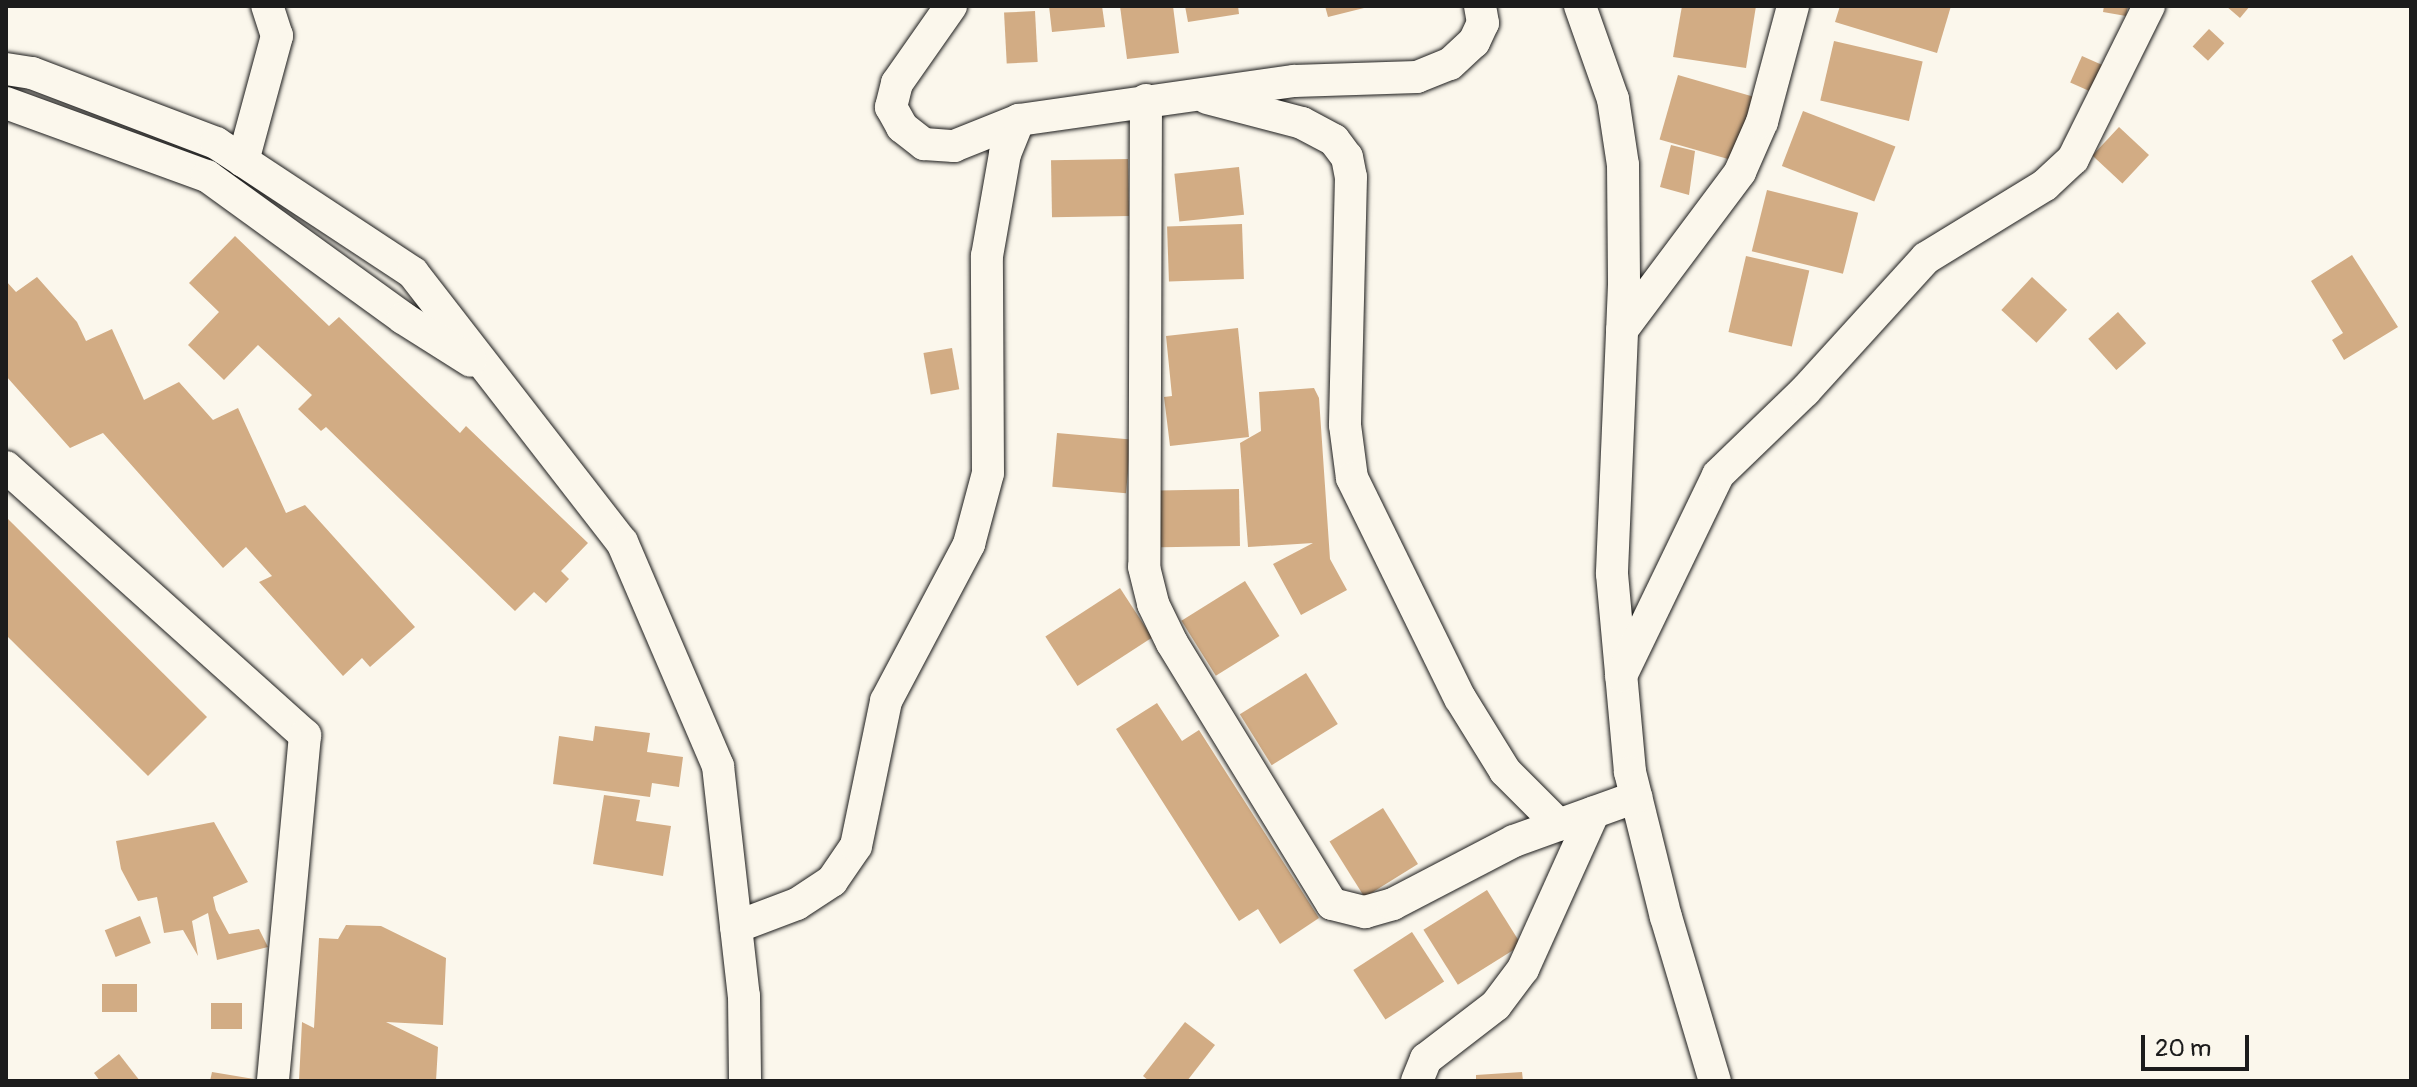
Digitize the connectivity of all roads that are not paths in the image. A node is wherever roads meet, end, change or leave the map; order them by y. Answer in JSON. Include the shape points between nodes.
{"nodes":[{"id":1,"x":267,"y":6,"type":"edge"},
{"id":2,"x":951,"y":6,"type":"edge"},
{"id":3,"x":1480,"y":6,"type":"edge"},
{"id":4,"x":1580,"y":6,"type":"edge"},
{"id":5,"x":1793,"y":6,"type":"edge"},
{"id":6,"x":2149,"y":6,"type":"edge"},
{"id":7,"x":6,"y":69,"type":"edge"},
{"id":8,"x":1188,"y":93,"type":"junction"},
{"id":9,"x":1146,"y":100,"type":"junction"},
{"id":10,"x":6,"y":103,"type":"edge"},
{"id":11,"x":1019,"y":120,"type":"junction"},
{"id":12,"x":243,"y":161,"type":"junction"},
{"id":13,"x":1622,"y":330,"type":"junction"},
{"id":14,"x":488,"y":371,"type":"junction"},
{"id":15,"x":6,"y":467,"type":"edge"},
{"id":16,"x":1621,"y":676,"type":"junction"},
{"id":17,"x":1636,"y":797,"type":"junction"},
{"id":18,"x":1594,"y":812,"type":"junction"},
{"id":19,"x":1559,"y":825,"type":"junction"},
{"id":20,"x":736,"y":927,"type":"junction"},
{"id":21,"x":273,"y":1081,"type":"edge"},
{"id":22,"x":745,"y":1081,"type":"edge"},
{"id":23,"x":1417,"y":1081,"type":"edge"},
{"id":24,"x":1715,"y":1081,"type":"edge"}],
"edges":[{"from":1,"to":12,"type":"street","via":[[277,36]]},
{"from":2,"to":11,"type":"street","via":[[897,83],[891,107],[902,127],[924,144],[954,146]]},
{"from":3,"to":8,"type":"street","via":[[1483,23],[1474,42],[1450,64],[1417,77],[1294,81]]},
{"from":4,"to":13,"type":"street","via":[[1613,99],[1623,165]]},
{"from":5,"to":13,"type":"street","via":[[1762,122],[1740,172]]},
{"from":6,"to":16,"type":"street","via":[[2073,159],[2045,185],[1926,258],[1805,391],[1718,475]]},
{"from":7,"to":12,"type":"street","via":[[32,73],[216,143]]},
{"from":8,"to":9,"type":"street"},
{"from":8,"to":19,"type":"street","via":[[1302,123],[1334,140],[1347,157],[1351,177],[1345,425],[1352,478],[1460,698],[1505,771]]},
{"from":9,"to":11,"type":"street"},
{"from":9,"to":19,"type":"street","via":[[1144,567],[1153,604],[1172,643],[1332,904],[1365,912],[1393,904],[1514,841]]},
{"from":10,"to":14,"type":"street","via":[[207,176],[403,318]]},
{"from":11,"to":20,"type":"street","via":[[1005,154],[987,256],[988,473],[969,544],[886,701],[856,846],[820,889],[797,904]]},
{"from":12,"to":14,"type":"street","via":[[413,273]]},
{"from":13,"to":16,"type":"street","via":[[1612,574]]},
{"from":14,"to":20,"type":"street","via":[[622,542],[718,766]]},
{"from":15,"to":21,"type":"street","via":[[305,735]]},
{"from":16,"to":17,"type":"street"},
{"from":17,"to":18,"type":"street"},
{"from":17,"to":24,"type":"street"},
{"from":18,"to":19,"type":"street"},
{"from":18,"to":23,"type":"street","via":[[1523,969],[1496,1005],[1426,1059]]},
{"from":20,"to":22,"type":"street"}]}
